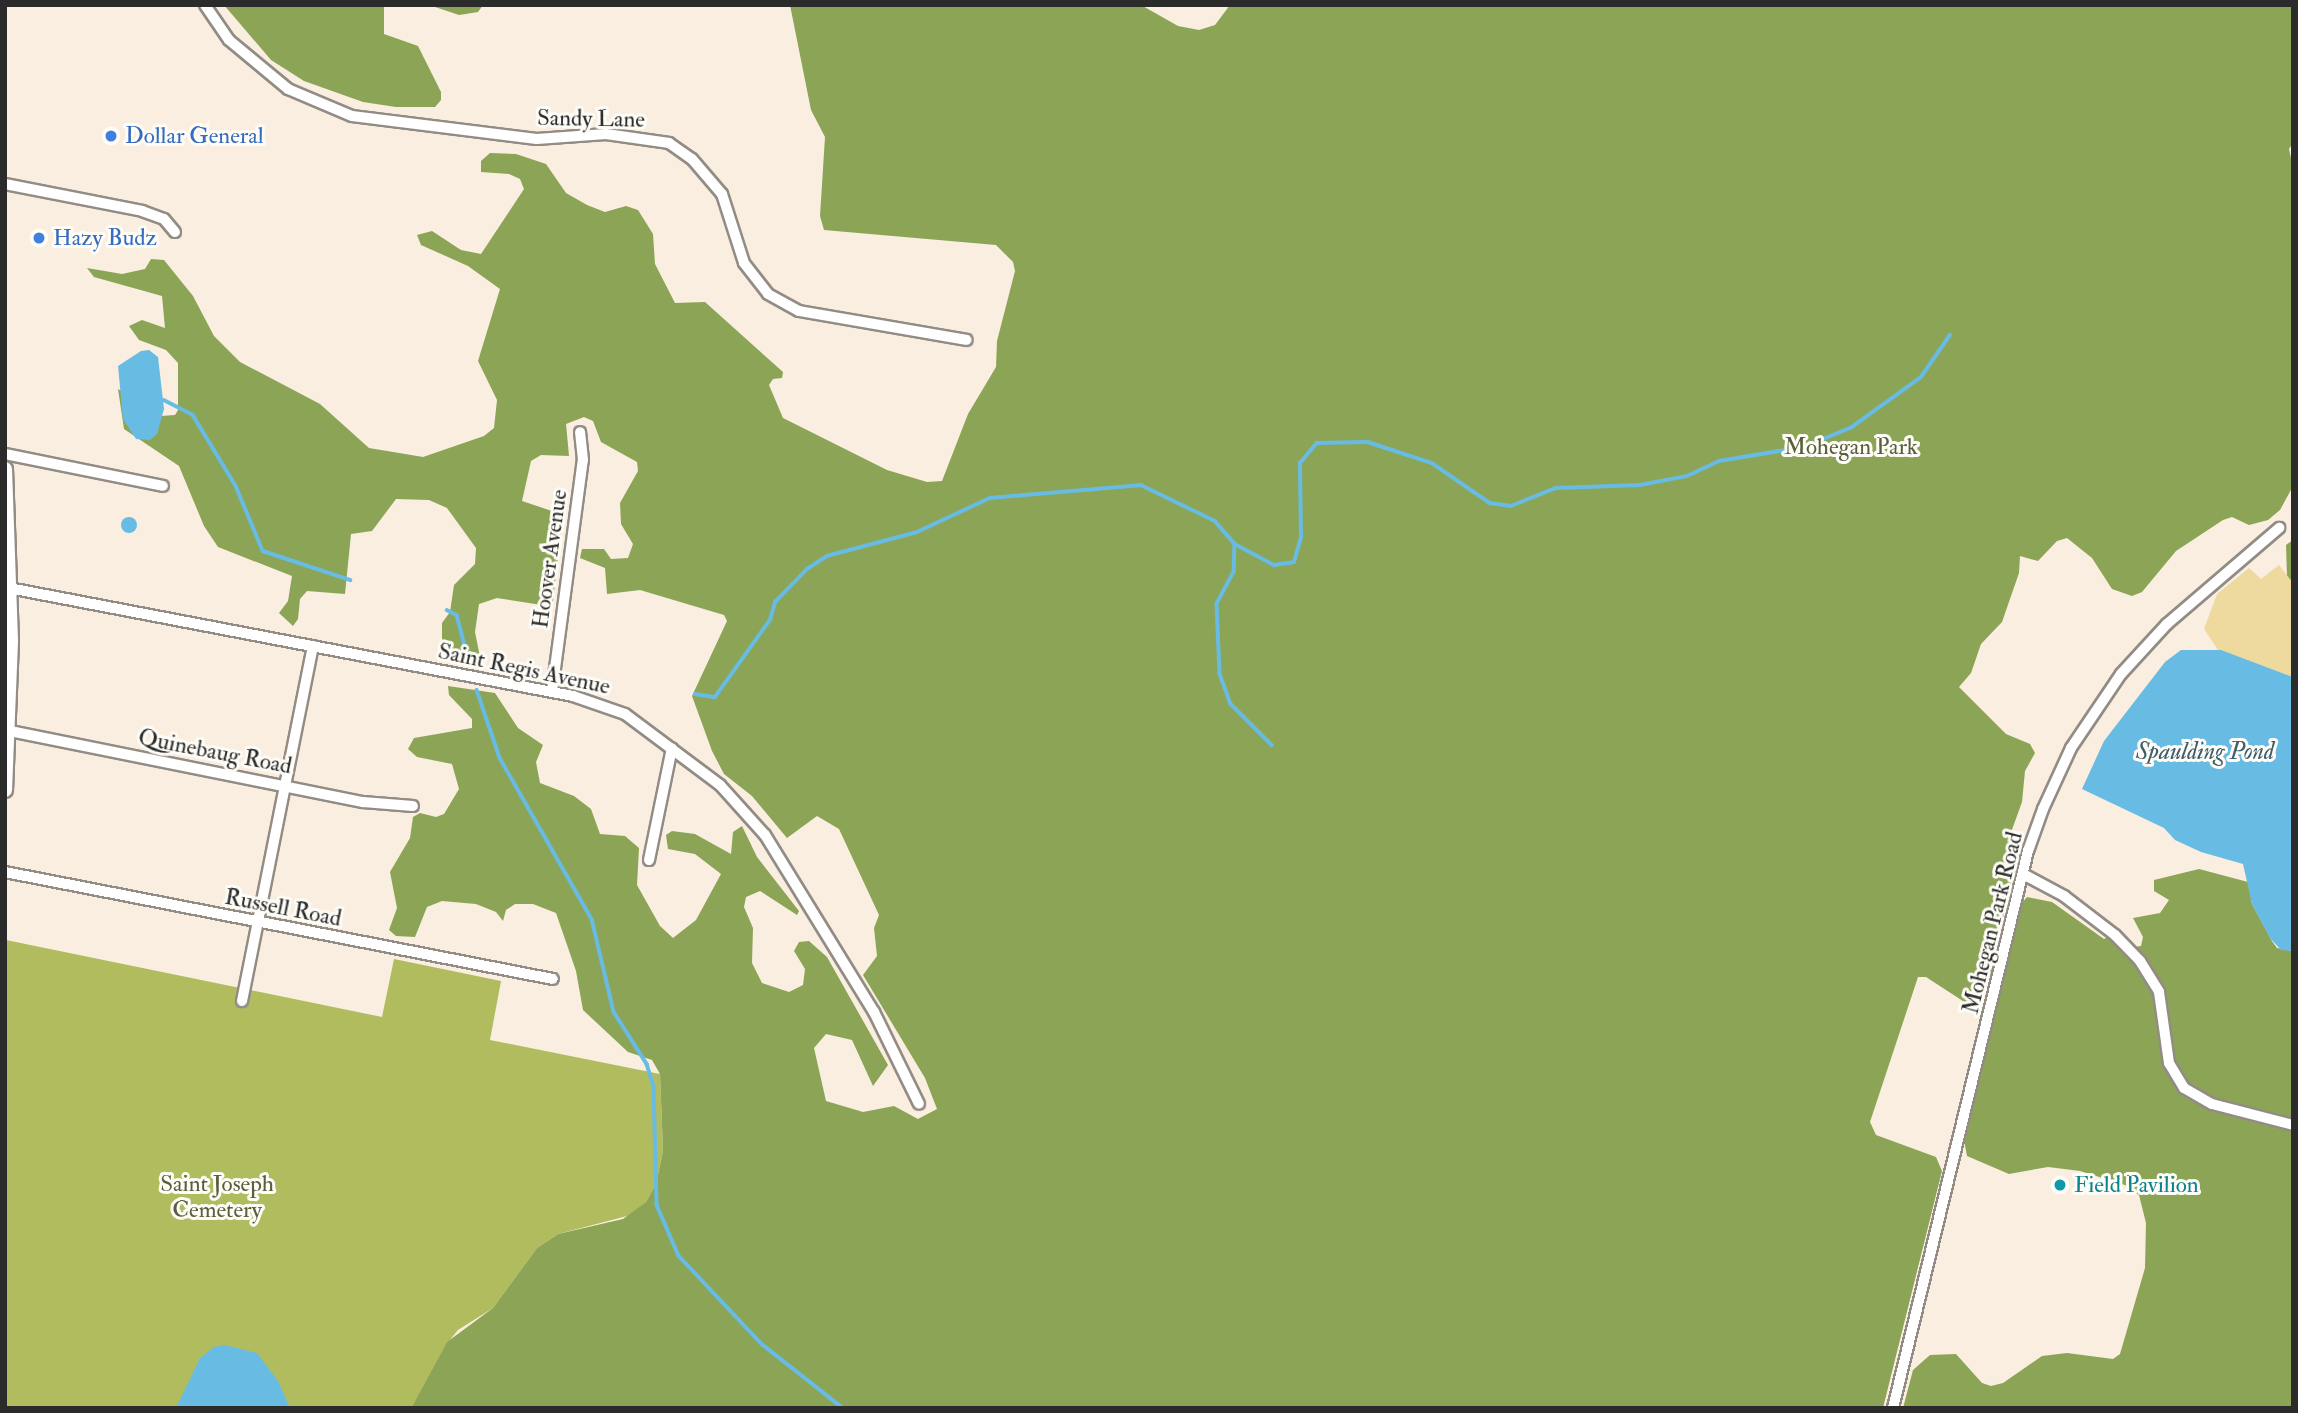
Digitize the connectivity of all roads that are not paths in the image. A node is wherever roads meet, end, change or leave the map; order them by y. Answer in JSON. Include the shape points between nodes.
{"nodes":[{"id":1,"x":205,"y":5,"type":"edge"},
{"id":2,"x":5,"y":184,"type":"edge"},
{"id":3,"x":174,"y":232,"type":"dead end"},
{"id":4,"x":967,"y":340,"type":"dead end"},
{"id":5,"x":580,"y":432,"type":"dead end"},
{"id":6,"x":5,"y":454,"type":"edge"},
{"id":7,"x":5,"y":469,"type":"edge"},
{"id":8,"x":163,"y":486,"type":"dead end"},
{"id":9,"x":6,"y":508,"type":"edge"},
{"id":10,"x":2279,"y":528,"type":"dead end"},
{"id":11,"x":9,"y":588,"type":"junction"},
{"id":12,"x":313,"y":646,"type":"junction"},
{"id":13,"x":552,"y":691,"type":"junction"},
{"id":14,"x":10,"y":732,"type":"junction"},
{"id":15,"x":672,"y":748,"type":"junction"},
{"id":16,"x":285,"y":786,"type":"junction"},
{"id":17,"x":5,"y":790,"type":"edge"},
{"id":18,"x":413,"y":806,"type":"dead end"},
{"id":19,"x":649,"y":860,"type":"dead end"},
{"id":20,"x":5,"y":872,"type":"edge"},
{"id":21,"x":2023,"y":874,"type":"junction"},
{"id":22,"x":258,"y":923,"type":"junction"},
{"id":23,"x":554,"y":979,"type":"dead end"},
{"id":24,"x":243,"y":1001,"type":"dead end"},
{"id":25,"x":919,"y":1104,"type":"dead end"},
{"id":26,"x":2293,"y":1125,"type":"edge"},
{"id":27,"x":1893,"y":1408,"type":"edge"}],
"edges":[{"from":1,"to":4,"type":"street","name":"Sandy Lane","via":[[229,40],[288,89],[352,116],[537,139],[606,134],[669,143],[692,159],[722,194],[744,263],[768,294],[799,311]]},
{"from":2,"to":3,"type":"street","via":[[142,211],[162,218]]},
{"from":5,"to":13,"type":"street","name":"Hoover Avenue","via":[[583,460]]},
{"from":6,"to":8,"type":"street"},
{"from":7,"to":9,"type":"main road"},
{"from":9,"to":11,"type":"main road"},
{"from":10,"to":21,"type":"street","name":"Mohegan Park Road","via":[[2167,624],[2097,705],[2043,809]]},
{"from":11,"to":12,"type":"street","name":"Saint Regis Avenue"},
{"from":11,"to":14,"type":"main road"},
{"from":12,"to":13,"type":"street","name":"Saint Regis Avenue"},
{"from":12,"to":16,"type":"street"},
{"from":13,"to":15,"type":"street","name":"Saint Regis Avenue","via":[[616,709]]},
{"from":14,"to":16,"type":"street","name":"Quinebaug Road"},
{"from":14,"to":17,"type":"main road"},
{"from":15,"to":19,"type":"street"},
{"from":15,"to":25,"type":"street","name":"Saint Regis Avenue","via":[[735,799],[765,835],[874,1012]]},
{"from":16,"to":18,"type":"street","name":"Quinebaug Road"},
{"from":16,"to":22,"type":"street"},
{"from":20,"to":22,"type":"street","name":"Russell Road"},
{"from":21,"to":26,"type":"street","via":[[2064,896],[2115,935],[2140,961],[2159,992],[2169,1062],[2184,1088],[2211,1104]]},
{"from":21,"to":27,"type":"street","name":"Mohegan Park Road"},
{"from":22,"to":23,"type":"street","name":"Russell Road"},
{"from":22,"to":24,"type":"street"}]}
